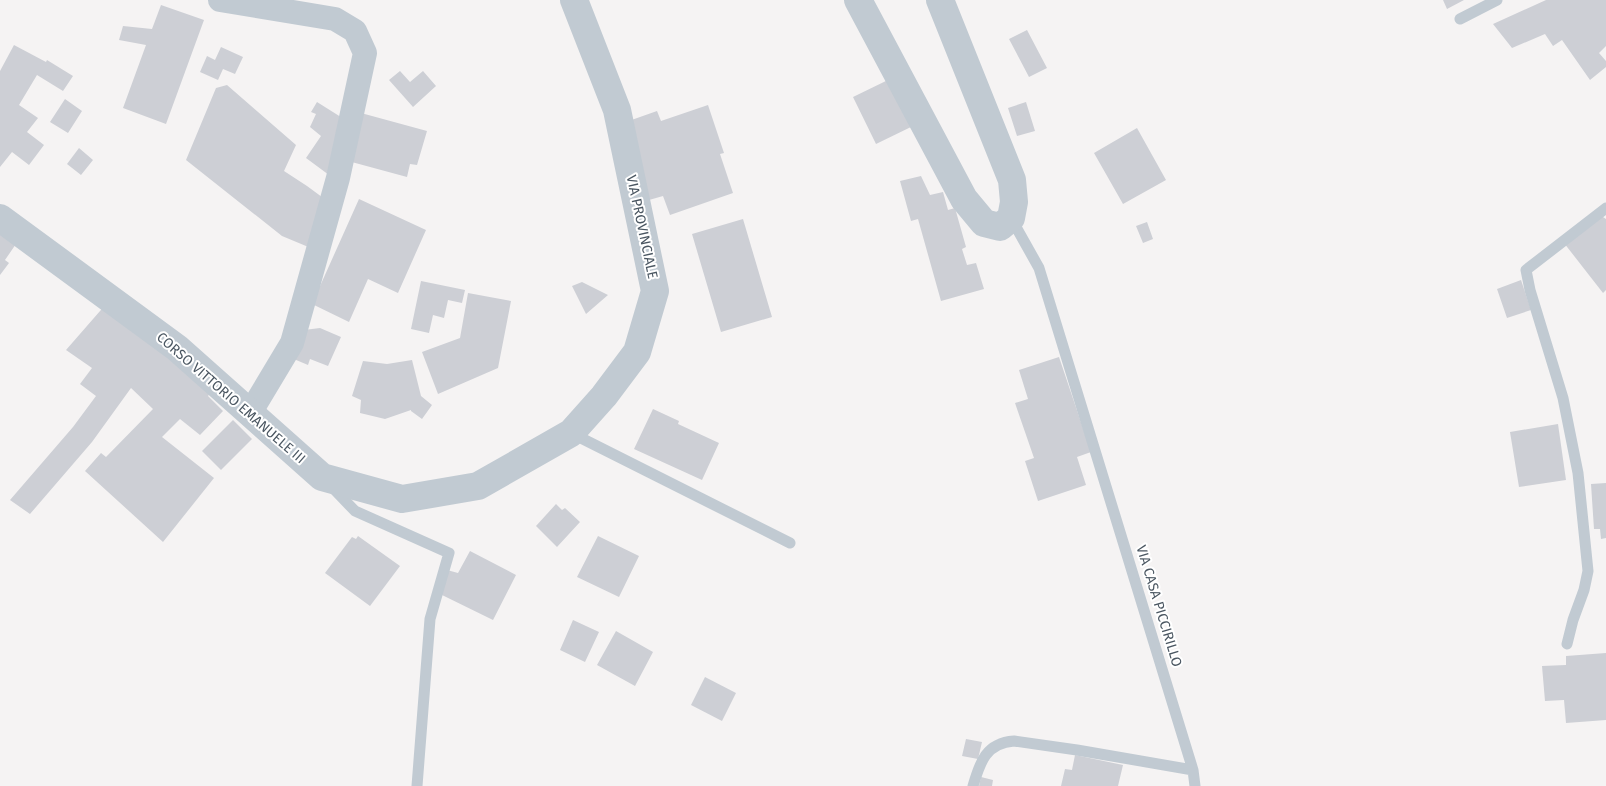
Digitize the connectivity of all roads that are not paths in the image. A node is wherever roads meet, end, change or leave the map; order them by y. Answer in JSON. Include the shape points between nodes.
{"nodes":[{"id":1,"x":220,"y":0,"type":"edge"},
{"id":2,"x":574,"y":0,"type":"edge"},
{"id":3,"x":858,"y":0,"type":"edge"},
{"id":4,"x":940,"y":0,"type":"edge"},
{"id":5,"x":1497,"y":0,"type":"edge"},
{"id":6,"x":331,"y":10,"type":"edge"},
{"id":7,"x":1460,"y":19,"type":"dead end"},
{"id":8,"x":1606,"y":208,"type":"edge"},
{"id":9,"x":0,"y":218,"type":"edge"},
{"id":10,"x":1011,"y":218,"type":"junction"},
{"id":11,"x":250,"y":413,"type":"junction"},
{"id":12,"x":571,"y":433,"type":"junction"},
{"id":13,"x":322,"y":477,"type":"junction"},
{"id":14,"x":402,"y":499,"type":"joint"},
{"id":15,"x":790,"y":543,"type":"dead end"},
{"id":16,"x":1567,"y":644,"type":"dead end"},
{"id":17,"x":1193,"y":770,"type":"junction"},
{"id":18,"x":417,"y":786,"type":"edge"},
{"id":19,"x":973,"y":786,"type":"edge"},
{"id":20,"x":1196,"y":786,"type":"edge"}],
"edges":[{"from":1,"to":6,"type":"street"},
{"from":2,"to":12,"type":"street","name":"VIA PROVINCIALE","via":[[617,110],[655,292],[636,352],[604,396]]},
{"from":3,"to":10,"type":"street","via":[[964,199],[984,223],[1000,227]]},
{"from":4,"to":10,"type":"street","via":[[1012,180],[1014,202]]},
{"from":5,"to":7,"type":"lane"},
{"from":6,"to":11,"type":"street","via":[[355,31],[364,53],[338,178],[292,343]]},
{"from":8,"to":16,"type":"lane","via":[[1526,270],[1563,398],[1578,473],[1588,571]]},
{"from":9,"to":11,"type":"street","name":"CORSO VITTORIO EMANUELE III","via":[[177,348]]},
{"from":10,"to":17,"type":"lane","name":"VIA CASA PICCIRILLO","via":[[1039,268]]},
{"from":11,"to":13,"type":"street","name":"CORSO VITTORIO EMANUELE III"},
{"from":12,"to":14,"type":"street","name":"VIA PROVINCIALE","via":[[478,486]]},
{"from":12,"to":15,"type":"lane"},
{"from":13,"to":14,"type":"street","name":"CORSO VITTORIO EMANUELE III"},
{"from":13,"to":18,"type":"lane","via":[[355,511],[449,553],[430,619]]},
{"from":17,"to":19,"type":"lane","via":[[1009,742],[987,752]]},
{"from":17,"to":20,"type":"lane","name":"VIA CASA PICCIRILLO"}]}
